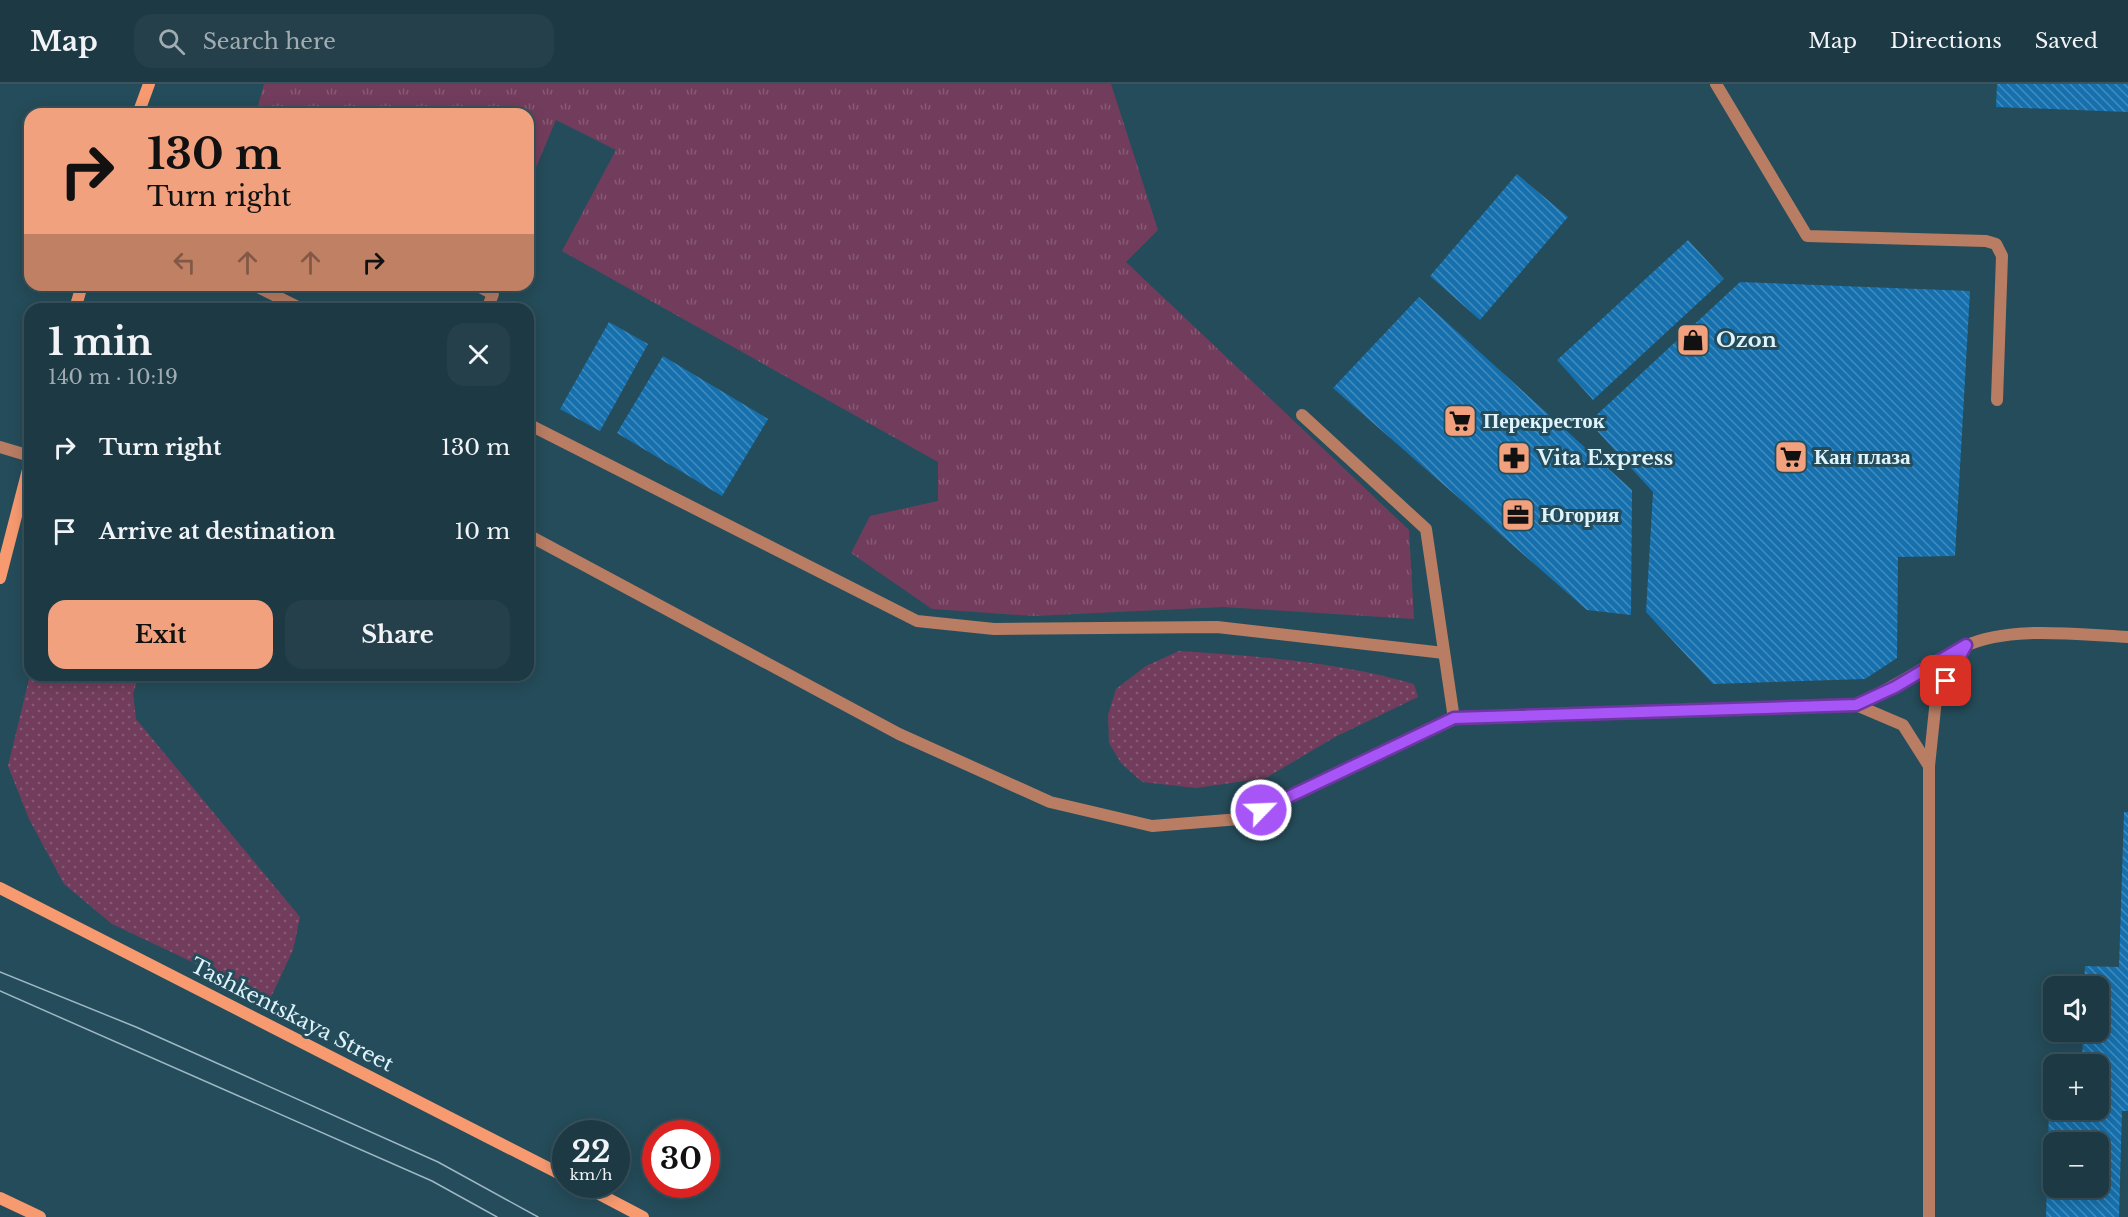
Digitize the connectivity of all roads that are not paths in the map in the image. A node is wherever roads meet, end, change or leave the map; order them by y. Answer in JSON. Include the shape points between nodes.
{"nodes":[{"id":1,"x":149,"y":84,"type":"edge"},
{"id":2,"x":1716,"y":84,"type":"edge"},
{"id":3,"x":142,"y":108,"type":"edge"},
{"id":4,"x":266,"y":291,"type":"edge"},
{"id":5,"x":487,"y":291,"type":"edge"},
{"id":6,"x":290,"y":303,"type":"edge"},
{"id":7,"x":489,"y":303,"type":"edge"},
{"id":8,"x":1997,"y":400,"type":"dead end"},
{"id":9,"x":1302,"y":415,"type":"dead end"},
{"id":10,"x":534,"y":427,"type":"edge"},
{"id":11,"x":0,"y":447,"type":"edge"},
{"id":12,"x":24,"y":454,"type":"edge"},
{"id":13,"x":24,"y":485,"type":"edge"},
{"id":14,"x":534,"y":538,"type":"edge"},
{"id":15,"x":0,"y":578,"type":"edge"},
{"id":16,"x":2128,"y":637,"type":"edge"},
{"id":17,"x":1966,"y":645,"type":"junction"},
{"id":18,"x":1444,"y":653,"type":"junction"},
{"id":19,"x":1856,"y":705,"type":"junction"},
{"id":20,"x":1454,"y":718,"type":"junction"},
{"id":21,"x":1929,"y":766,"type":"junction"},
{"id":22,"x":0,"y":888,"type":"edge"},
{"id":23,"x":552,"y":1170,"type":"edge"},
{"id":24,"x":0,"y":1198,"type":"edge"},
{"id":25,"x":607,"y":1198,"type":"edge"},
{"id":26,"x":40,"y":1217,"type":"edge"},
{"id":27,"x":643,"y":1217,"type":"edge"},
{"id":28,"x":1929,"y":1217,"type":"edge"}],
"edges":[{"from":1,"to":3,"type":"main road"},
{"from":2,"to":8,"type":"street","via":[[1807,236],[1996,244],[2002,256]]},
{"from":4,"to":6,"type":"street"},
{"from":5,"to":7,"type":"street","via":[[493,294]]},
{"from":9,"to":18,"type":"street","via":[[1426,529]]},
{"from":10,"to":18,"type":"street","via":[[917,621],[994,629],[1217,627]]},
{"from":11,"to":12,"type":"street"},
{"from":13,"to":15,"type":"main road"},
{"from":14,"to":20,"type":"street","via":[[909,738],[1050,802],[1152,826],[1240,819]]},
{"from":16,"to":17,"type":"street","via":[[2021,632]]},
{"from":17,"to":19,"type":"street"},
{"from":17,"to":21,"type":"street","via":[[1936,699]]},
{"from":18,"to":20,"type":"street"},
{"from":19,"to":20,"type":"street"},
{"from":19,"to":21,"type":"street","via":[[1903,725]]},
{"from":21,"to":28,"type":"street"},
{"from":22,"to":23,"type":"main road","name":"Tashkentskaya Street"},
{"from":24,"to":26,"type":"main road"},
{"from":25,"to":27,"type":"main road"}]}
